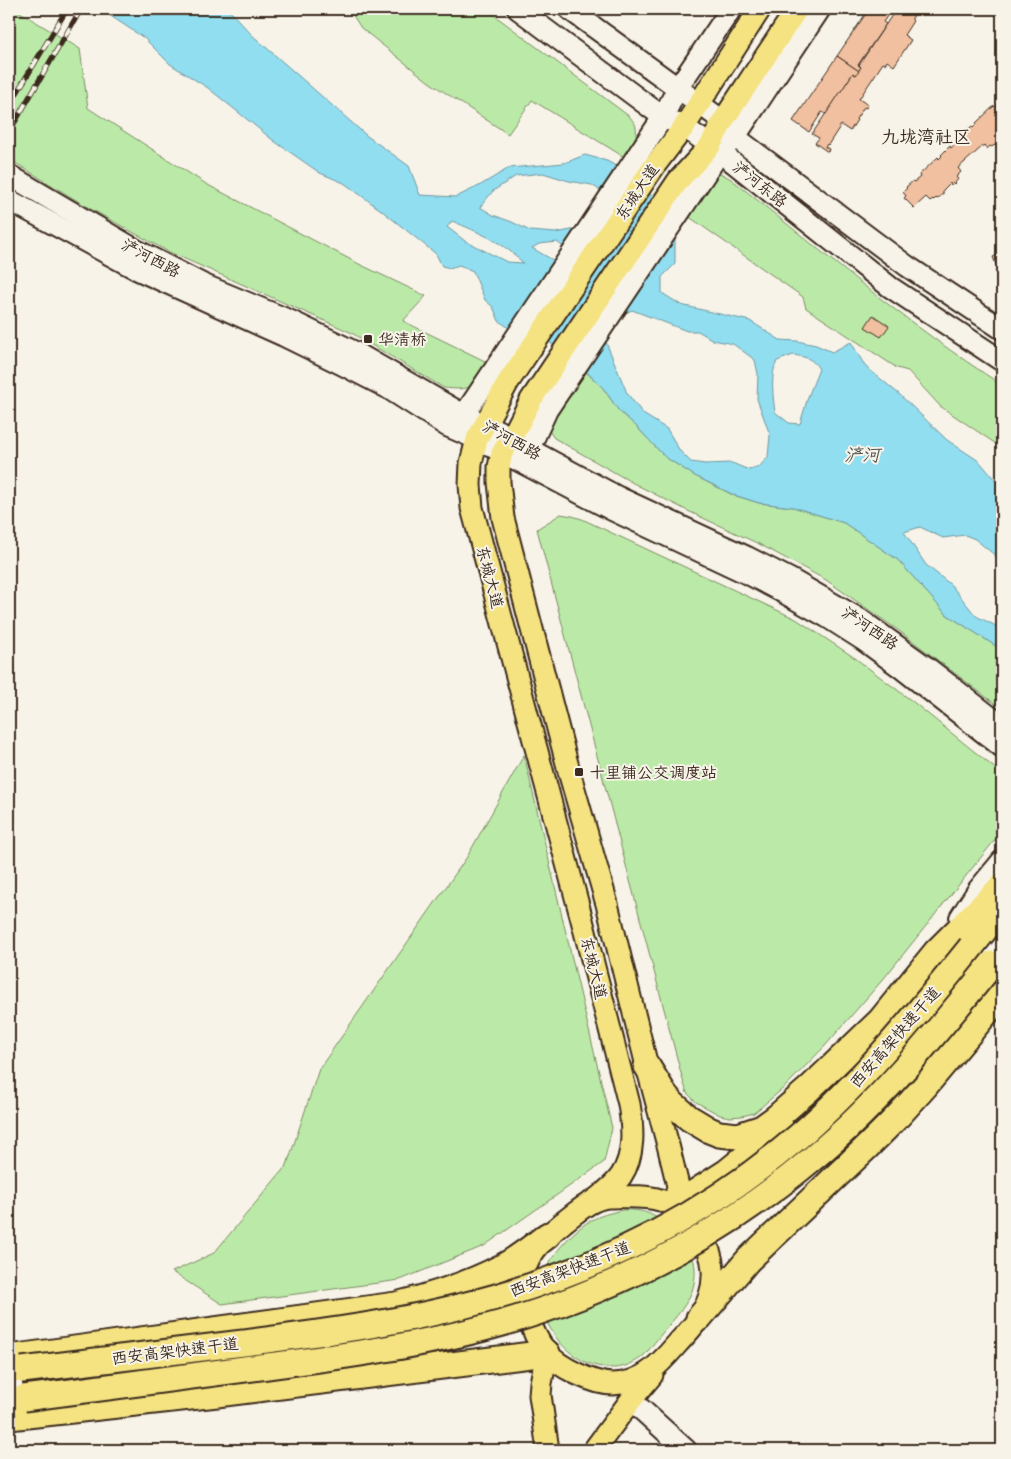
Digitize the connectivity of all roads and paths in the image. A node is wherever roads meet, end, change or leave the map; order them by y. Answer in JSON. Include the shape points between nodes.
{"nodes":[{"id":1,"x":518,"y":9,"type":"edge"},
{"id":2,"x":569,"y":9,"type":"edge"},
{"id":3,"x":731,"y":9,"type":"edge"},
{"id":4,"x":760,"y":9,"type":"edge"},
{"id":5,"x":797,"y":9,"type":"edge"},
{"id":6,"x":820,"y":9,"type":"edge"},
{"id":7,"x":677,"y":89,"type":"junction"},
{"id":8,"x":699,"y":103,"type":"junction"},
{"id":9,"x":663,"y":117,"type":"junction"},
{"id":10,"x":684,"y":127,"type":"junction"},
{"id":11,"x":729,"y":129,"type":"junction"},
{"id":12,"x":715,"y":149,"type":"junction"},
{"id":13,"x":646,"y":160,"type":"junction"},
{"id":14,"x":9,"y":175,"type":"edge"},
{"id":15,"x":9,"y":200,"type":"edge"},
{"id":16,"x":1002,"y":329,"type":"edge"},
{"id":17,"x":1002,"y":361,"type":"edge"},
{"id":18,"x":501,"y":376,"type":"junction"},
{"id":19,"x":464,"y":415,"type":"junction"},
{"id":20,"x":482,"y":432,"type":"junction"},
{"id":21,"x":514,"y":446,"type":"junction"},
{"id":22,"x":1002,"y":726,"type":"edge"},
{"id":23,"x":1002,"y":747,"type":"edge"},
{"id":24,"x":1002,"y":861,"type":"edge"},
{"id":25,"x":1002,"y":886,"type":"edge"},
{"id":26,"x":1002,"y":908,"type":"edge"},
{"id":27,"x":937,"y":951,"type":"junction"},
{"id":28,"x":997,"y":958,"type":"edge"},
{"id":29,"x":1002,"y":994,"type":"edge"},
{"id":30,"x":881,"y":1020,"type":"junction"},
{"id":31,"x":647,"y":1066,"type":"junction"},
{"id":32,"x":594,"y":1200,"type":"junction"},
{"id":33,"x":674,"y":1206,"type":"junction"},
{"id":34,"x":548,"y":1235,"type":"junction"},
{"id":35,"x":699,"y":1318,"type":"junction"},
{"id":36,"x":547,"y":1353,"type":"junction"},
{"id":37,"x":661,"y":1363,"type":"junction"},
{"id":38,"x":13,"y":1367,"type":"edge"},
{"id":39,"x":631,"y":1400,"type":"junction"},
{"id":40,"x":14,"y":1405,"type":"edge"},
{"id":41,"x":548,"y":1450,"type":"edge"},
{"id":42,"x":594,"y":1450,"type":"edge"},
{"id":43,"x":686,"y":1450,"type":"edge"}],
"edges":[{"from":1,"to":9,"type":"main road","name":"浐河东路"},
{"from":2,"to":7,"type":"main road","name":"浐河东路"},
{"from":3,"to":7,"type":"main road"},
{"from":4,"to":8,"type":"main road","name":"东城大道"},
{"from":5,"to":11,"type":"main road","name":"东城大道"},
{"from":6,"to":11,"type":"main road"},
{"from":7,"to":8,"type":"main road","name":"浐河东路"},
{"from":7,"to":9,"type":"main road"},
{"from":8,"to":10,"type":"main road","name":"东城大道"},
{"from":8,"to":11,"type":"main road","name":"浐河东路"},
{"from":9,"to":10,"type":"main road","name":"浐河东路"},
{"from":9,"to":13,"type":"main road"},
{"from":10,"to":12,"type":"main road","name":"浐河东路"},
{"from":10,"to":13,"type":"main road","name":"东城大道"},
{"from":11,"to":12,"type":"main road","name":"东城大道"},
{"from":11,"to":16,"type":"main road","name":"浐河东路","via":[[907,266]]},
{"from":12,"to":17,"type":"main road","name":"浐河东路","via":[[890,287]]},
{"from":12,"to":21,"type":"main road","name":"东城大道","via":[[685,187]]},
{"from":13,"to":18,"type":"main road","name":"东城大道"},
{"from":14,"to":19,"type":"main road","name":"浐河西路","via":[[138,252],[353,351]]},
{"from":15,"to":20,"type":"main road","name":"浐河西路","via":[[136,269],[284,336],[386,387],[447,426]]},
{"from":18,"to":19,"type":"main road"},
{"from":18,"to":20,"type":"main road","name":"东城大道"},
{"from":19,"to":20,"type":"main road","name":"浐河西路"},
{"from":20,"to":21,"type":"main road","name":"浐河西路"},
{"from":20,"to":32,"type":"main road","name":"东城大道","via":[[471,463],[472,508],[629,1104],[630,1156],[621,1176]]},
{"from":21,"to":22,"type":"main road","name":"浐河西路","via":[[747,557],[823,597],[861,620]]},
{"from":21,"to":23,"type":"main road","name":"浐河西路","via":[[538,470],[620,514],[752,576],[827,617],[900,667]]},
{"from":21,"to":31,"type":"main road","name":"东城大道","via":[[499,467],[498,482],[506,535],[607,904]]},
{"from":24,"to":27,"type":"main road"},
{"from":25,"to":27,"type":"highway"},
{"from":26,"to":38,"type":"highway","name":"西安高架快速干道","bridge":true,"via":[[876,1060],[798,1137],[718,1196],[620,1252],[505,1295],[406,1318],[297,1336]]},
{"from":27,"to":30,"type":"highway"},
{"from":28,"to":40,"type":"highway","name":"西安高架快速干道","bridge":true,"via":[[889,1085],[812,1159],[723,1226],[611,1284],[515,1319],[419,1342]]},
{"from":29,"to":35,"type":"highway","via":[[898,1116],[748,1260]]},
{"from":30,"to":31,"type":"highway","via":[[778,1117],[762,1128],[738,1136],[719,1134],[689,1118],[665,1095]]},
{"from":30,"to":33,"type":"highway","via":[[835,1077],[808,1104],[727,1172]]},
{"from":31,"to":33,"type":"main road","name":"东城大道","via":[[678,1186]]},
{"from":32,"to":33,"type":"main road","via":[[607,1197],[647,1198]]},
{"from":32,"to":34,"type":"main road","name":"东城大道"},
{"from":33,"to":35,"type":"main road","via":[[703,1237],[713,1261],[711,1292]]},
{"from":34,"to":36,"type":"main road","name":"东城大道","via":[[530,1259],[524,1274],[523,1291],[530,1323]]},
{"from":34,"to":38,"type":"highway","via":[[505,1266],[446,1291],[396,1306]]},
{"from":35,"to":37,"type":"main road"},
{"from":36,"to":37,"type":"main road","via":[[576,1373],[610,1384],[640,1378]]},
{"from":36,"to":40,"type":"highway","via":[[217,1394]]},
{"from":36,"to":41,"type":"main road","via":[[540,1395]]},
{"from":37,"to":39,"type":"main road"},
{"from":39,"to":42,"type":"main road"},
{"from":39,"to":43,"type":"main road"}]}
